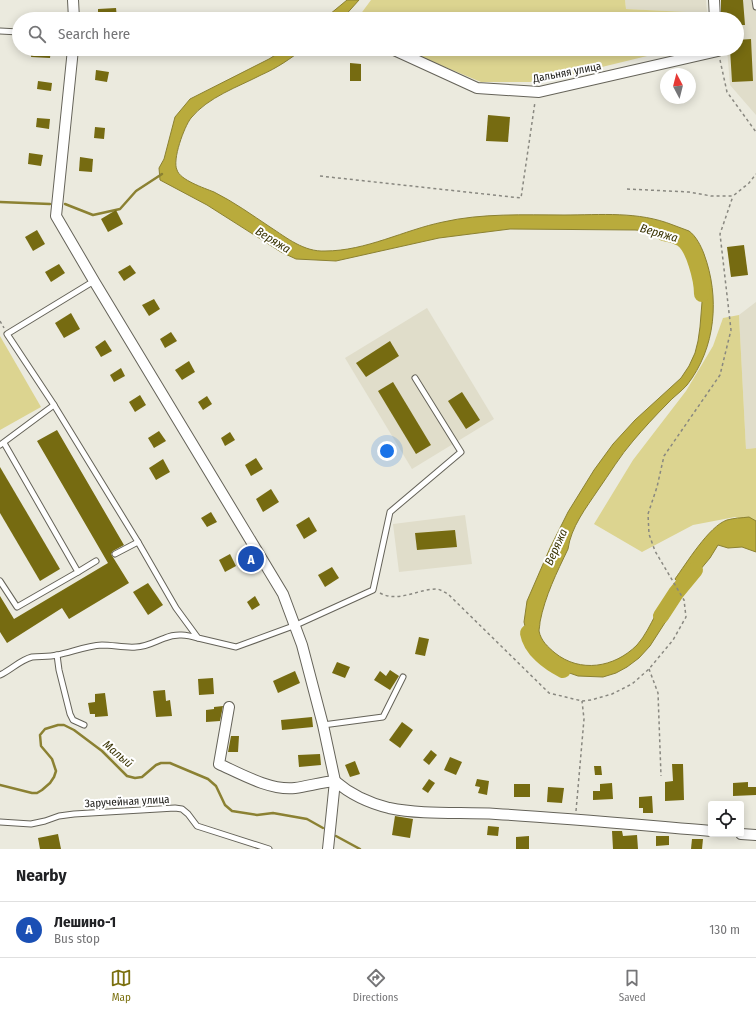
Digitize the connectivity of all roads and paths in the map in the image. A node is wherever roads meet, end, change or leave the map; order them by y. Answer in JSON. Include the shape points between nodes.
{"nodes":[{"id":1,"x":73,"y":0,"type":"edge"},
{"id":2,"x":714,"y":0,"type":"edge"},
{"id":3,"x":755,"y":0,"type":"edge"},
{"id":4,"x":756,"y":7,"type":"edge"},
{"id":5,"x":74,"y":12,"type":"edge"},
{"id":6,"x":715,"y":12,"type":"edge"},
{"id":7,"x":0,"y":31,"type":"edge"},
{"id":8,"x":12,"y":32,"type":"edge"},
{"id":9,"x":72,"y":56,"type":"edge"},
{"id":10,"x":407,"y":56,"type":"edge"},
{"id":11,"x":692,"y":56,"type":"edge"},
{"id":12,"x":719,"y":56,"type":"edge"},
{"id":13,"x":538,"y":92,"type":"junction"},
{"id":14,"x":756,"y":132,"type":"edge"},
{"id":15,"x":756,"y":174,"type":"edge"},
{"id":16,"x":320,"y":176,"type":"dead end"},
{"id":17,"x":626,"y":189,"type":"dead end"},
{"id":18,"x":733,"y":196,"type":"junction"},
{"id":19,"x":94,"y":281,"type":"junction"},
{"id":20,"x":415,"y":378,"type":"dead end"},
{"id":21,"x":54,"y":405,"type":"junction"},
{"id":22,"x":2,"y":444,"type":"edge"},
{"id":23,"x":138,"y":542,"type":"junction"},
{"id":24,"x":115,"y":554,"type":"dead end"},
{"id":25,"x":96,"y":561,"type":"dead end"},
{"id":26,"x":78,"y":572,"type":"junction"},
{"id":27,"x":0,"y":581,"type":"edge"},
{"id":28,"x":373,"y":590,"type":"junction"},
{"id":29,"x":296,"y":625,"type":"junction"},
{"id":30,"x":198,"y":638,"type":"junction"},
{"id":31,"x":57,"y":655,"type":"junction"},
{"id":32,"x":649,"y":669,"type":"junction"},
{"id":33,"x":0,"y":675,"type":"edge"},
{"id":34,"x":403,"y":677,"type":"dead end"},
{"id":35,"x":582,"y":701,"type":"junction"},
{"id":36,"x":229,"y":708,"type":"dead end"},
{"id":37,"x":323,"y":724,"type":"junction"},
{"id":38,"x":84,"y":725,"type":"dead end"},
{"id":39,"x":661,"y":776,"type":"dead end"},
{"id":40,"x":335,"y":781,"type":"junction"},
{"id":41,"x":575,"y":820,"type":"junction"},
{"id":42,"x":0,"y":822,"type":"edge"},
{"id":43,"x":708,"y":831,"type":"edge"},
{"id":44,"x":744,"y":834,"type":"edge"},
{"id":45,"x":756,"y":835,"type":"edge"},
{"id":46,"x":269,"y":849,"type":"edge"},
{"id":47,"x":328,"y":849,"type":"edge"}],
"edges":[{"from":1,"to":5,"type":"street"},
{"from":2,"to":6,"type":"street"},
{"from":3,"to":4,"type":"lane"},
{"from":7,"to":8,"type":"lane"},
{"from":9,"to":19,"type":"street","via":[[56,216]]},
{"from":10,"to":13,"type":"street","name":"Дальняя улица","via":[[477,88]]},
{"from":11,"to":13,"type":"street","name":"Дальняя улица"},
{"from":12,"to":14,"type":"path","via":[[727,92]]},
{"from":13,"to":16,"type":"path","via":[[534,104],[521,198]]},
{"from":15,"to":18,"type":"path"},
{"from":17,"to":18,"type":"path"},
{"from":18,"to":32,"type":"path","via":[[720,234],[731,330],[720,376],[664,456],[648,514],[649,534],[655,550],[684,600],[686,617],[673,640]]},
{"from":19,"to":21,"type":"lane","via":[[7,334]]},
{"from":19,"to":29,"type":"street","via":[[283,594]]},
{"from":20,"to":28,"type":"lane","via":[[461,452],[390,512]]},
{"from":21,"to":22,"type":"lane"},
{"from":21,"to":23,"type":"lane"},
{"from":22,"to":26,"type":"lane"},
{"from":23,"to":24,"type":"lane"},
{"from":23,"to":30,"type":"lane","via":[[176,608]]},
{"from":25,"to":26,"type":"lane"},
{"from":26,"to":27,"type":"lane","via":[[16,607]]},
{"from":28,"to":29,"type":"lane"},
{"from":28,"to":35,"type":"path","via":[[386,596],[410,595],[437,589],[448,594],[549,693]]},
{"from":29,"to":30,"type":"lane","via":[[236,647]]},
{"from":29,"to":37,"type":"street"},
{"from":30,"to":31,"type":"lane","via":[[174,636],[137,648],[103,645]]},
{"from":31,"to":33,"type":"lane","via":[[32,657]]},
{"from":31,"to":38,"type":"lane","via":[[70,714],[73,720]]},
{"from":32,"to":35,"type":"path","via":[[632,684],[612,694]]},
{"from":32,"to":39,"type":"path","via":[[658,693]]},
{"from":34,"to":37,"type":"lane","via":[[383,717]]},
{"from":35,"to":41,"type":"path","via":[[584,718]]},
{"from":36,"to":40,"type":"street","via":[[219,764],[246,777],[284,788]]},
{"from":37,"to":40,"type":"street"},
{"from":40,"to":41,"type":"street","via":[[348,792],[389,808]]},
{"from":40,"to":47,"type":"street"},
{"from":41,"to":43,"type":"street"},
{"from":42,"to":46,"type":"lane","name":"Заручейная улица","via":[[31,824],[74,814],[175,808],[182,809],[197,826]]},
{"from":44,"to":45,"type":"street"}]}
